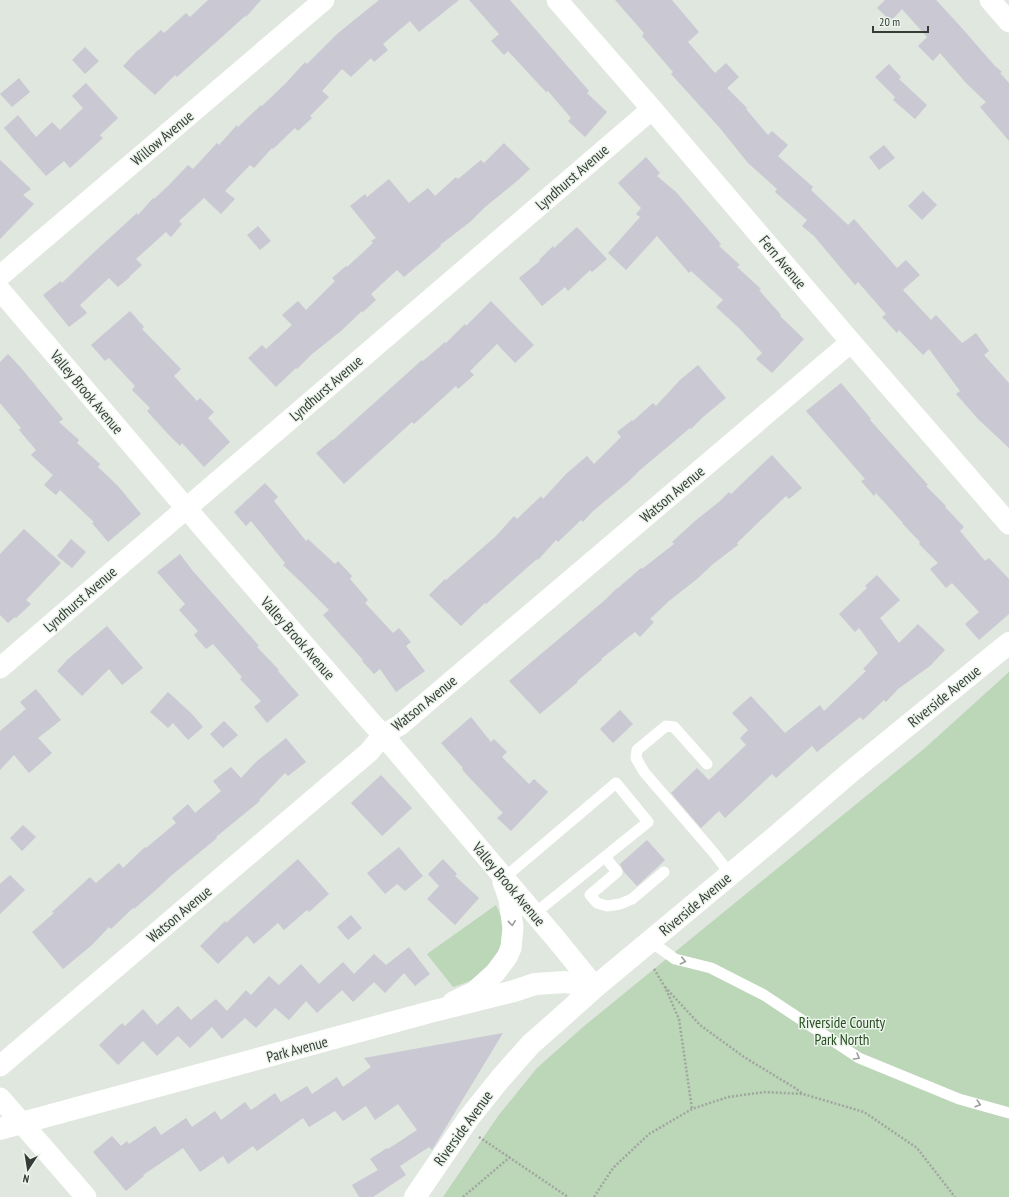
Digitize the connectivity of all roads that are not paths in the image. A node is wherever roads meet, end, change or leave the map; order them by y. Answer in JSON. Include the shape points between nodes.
{"nodes":[{"id":1,"x":324,"y":0,"type":"edge"},
{"id":2,"x":557,"y":0,"type":"edge"},
{"id":3,"x":990,"y":0,"type":"edge"},
{"id":4,"x":1009,"y":22,"type":"edge"},
{"id":5,"x":652,"y":108,"type":"junction"},
{"id":6,"x":0,"y":276,"type":"edge"},
{"id":7,"x":0,"y":290,"type":"edge"},
{"id":8,"x":851,"y":342,"type":"junction"},
{"id":9,"x":186,"y":508,"type":"junction"},
{"id":10,"x":1009,"y":524,"type":"edge"},
{"id":11,"x":1009,"y":643,"type":"edge"},
{"id":12,"x":0,"y":668,"type":"edge"},
{"id":13,"x":383,"y":735,"type":"junction"},
{"id":14,"x":707,"y":764,"type":"dead end"},
{"id":15,"x":605,"y":857,"type":"junction"},
{"id":16,"x":664,"y":872,"type":"dead end"},
{"id":17,"x":730,"y":874,"type":"junction"},
{"id":18,"x":502,"y":875,"type":"junction"},
{"id":19,"x":534,"y":914,"type":"junction"},
{"id":20,"x":650,"y":941,"type":"junction"},
{"id":21,"x":595,"y":987,"type":"junction"},
{"id":22,"x":434,"y":1011,"type":"junction"},
{"id":23,"x":0,"y":1066,"type":"edge"},
{"id":24,"x":0,"y":1098,"type":"edge"},
{"id":25,"x":1009,"y":1113,"type":"edge"},
{"id":26,"x":21,"y":1123,"type":"junction"},
{"id":27,"x":0,"y":1129,"type":"edge"},
{"id":28,"x":86,"y":1197,"type":"edge"},
{"id":29,"x":415,"y":1197,"type":"edge"}],
"edges":[{"from":1,"to":6,"type":"street","name":"Willow Avenue"},
{"from":2,"to":5,"type":"street","name":"Fern Avenue"},
{"from":3,"to":4,"type":"street"},
{"from":5,"to":8,"type":"street","name":"Fern Avenue"},
{"from":5,"to":9,"type":"street","name":"Lyndhurst Avenue"},
{"from":7,"to":9,"type":"street","name":"Valley Brook Avenue"},
{"from":8,"to":10,"type":"street","name":"Fern Avenue"},
{"from":8,"to":13,"type":"street","name":"Watson Avenue","via":[[400,725]]},
{"from":9,"to":12,"type":"street","name":"Lyndhurst Avenue"},
{"from":9,"to":13,"type":"street","name":"Valley Brook Avenue"},
{"from":11,"to":17,"type":"main road","name":"Riverside Avenue"},
{"from":13,"to":18,"type":"street","name":"Valley Brook Avenue"},
{"from":13,"to":23,"type":"street","name":"Watson Avenue","via":[[369,752]]},
{"from":14,"to":17,"type":"lane","via":[[674,727],[666,726],[637,750],[636,758],[644,772]]},
{"from":15,"to":16,"type":"lane","via":[[617,872],[590,895],[597,903],[607,906],[632,899]]},
{"from":15,"to":18,"type":"lane","via":[[648,822],[616,783]]},
{"from":15,"to":19,"type":"lane"},
{"from":17,"to":20,"type":"main road","name":"Riverside Avenue"},
{"from":18,"to":19,"type":"street","name":"Valley Brook Avenue"},
{"from":18,"to":22,"type":"street","one_way":true,"via":[[513,928],[511,948],[495,973],[474,992]]},
{"from":19,"to":21,"type":"street","name":"Valley Brook Avenue"},
{"from":20,"to":21,"type":"main road","name":"Riverside Avenue"},
{"from":20,"to":25,"type":"lane","one_way":true,"via":[[674,959],[711,968],[764,995],[858,1058],[959,1099]]},
{"from":21,"to":22,"type":"main road","name":"Park Avenue","via":[[565,982],[535,984]]},
{"from":21,"to":29,"type":"main road","name":"Riverside Avenue","via":[[532,1044],[500,1079],[463,1126]]},
{"from":22,"to":26,"type":"main road","name":"Park Avenue"},
{"from":24,"to":26,"type":"street"},
{"from":26,"to":27,"type":"main road","name":"Park Avenue"},
{"from":26,"to":28,"type":"street"}]}
